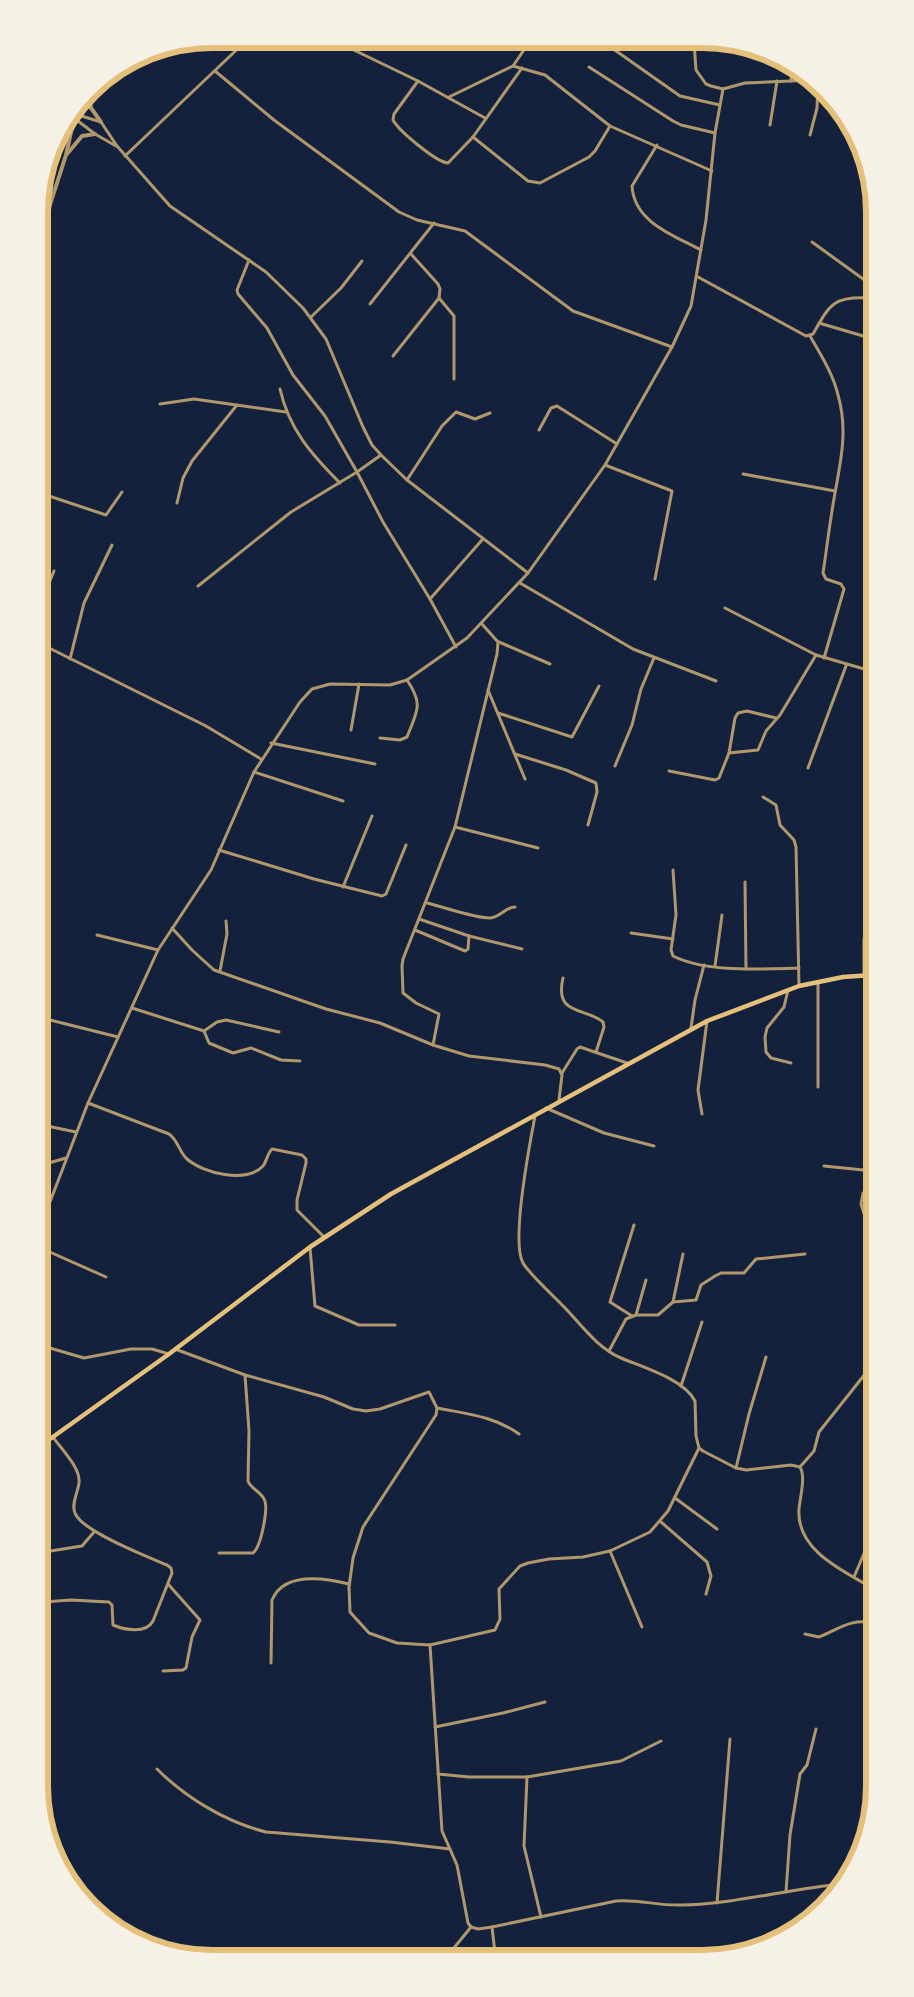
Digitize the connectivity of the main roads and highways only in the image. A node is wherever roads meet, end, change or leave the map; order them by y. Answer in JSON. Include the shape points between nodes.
{"nodes":[{"id":1,"x":866,"y":976,"type":"edge"},
{"id":2,"x":48,"y":1440,"type":"edge"}],
"edges":[{"from":1,"to":2,"type":"main road","via":[[799,986],[707,1020],[391,1194],[310,1247]]}]}
